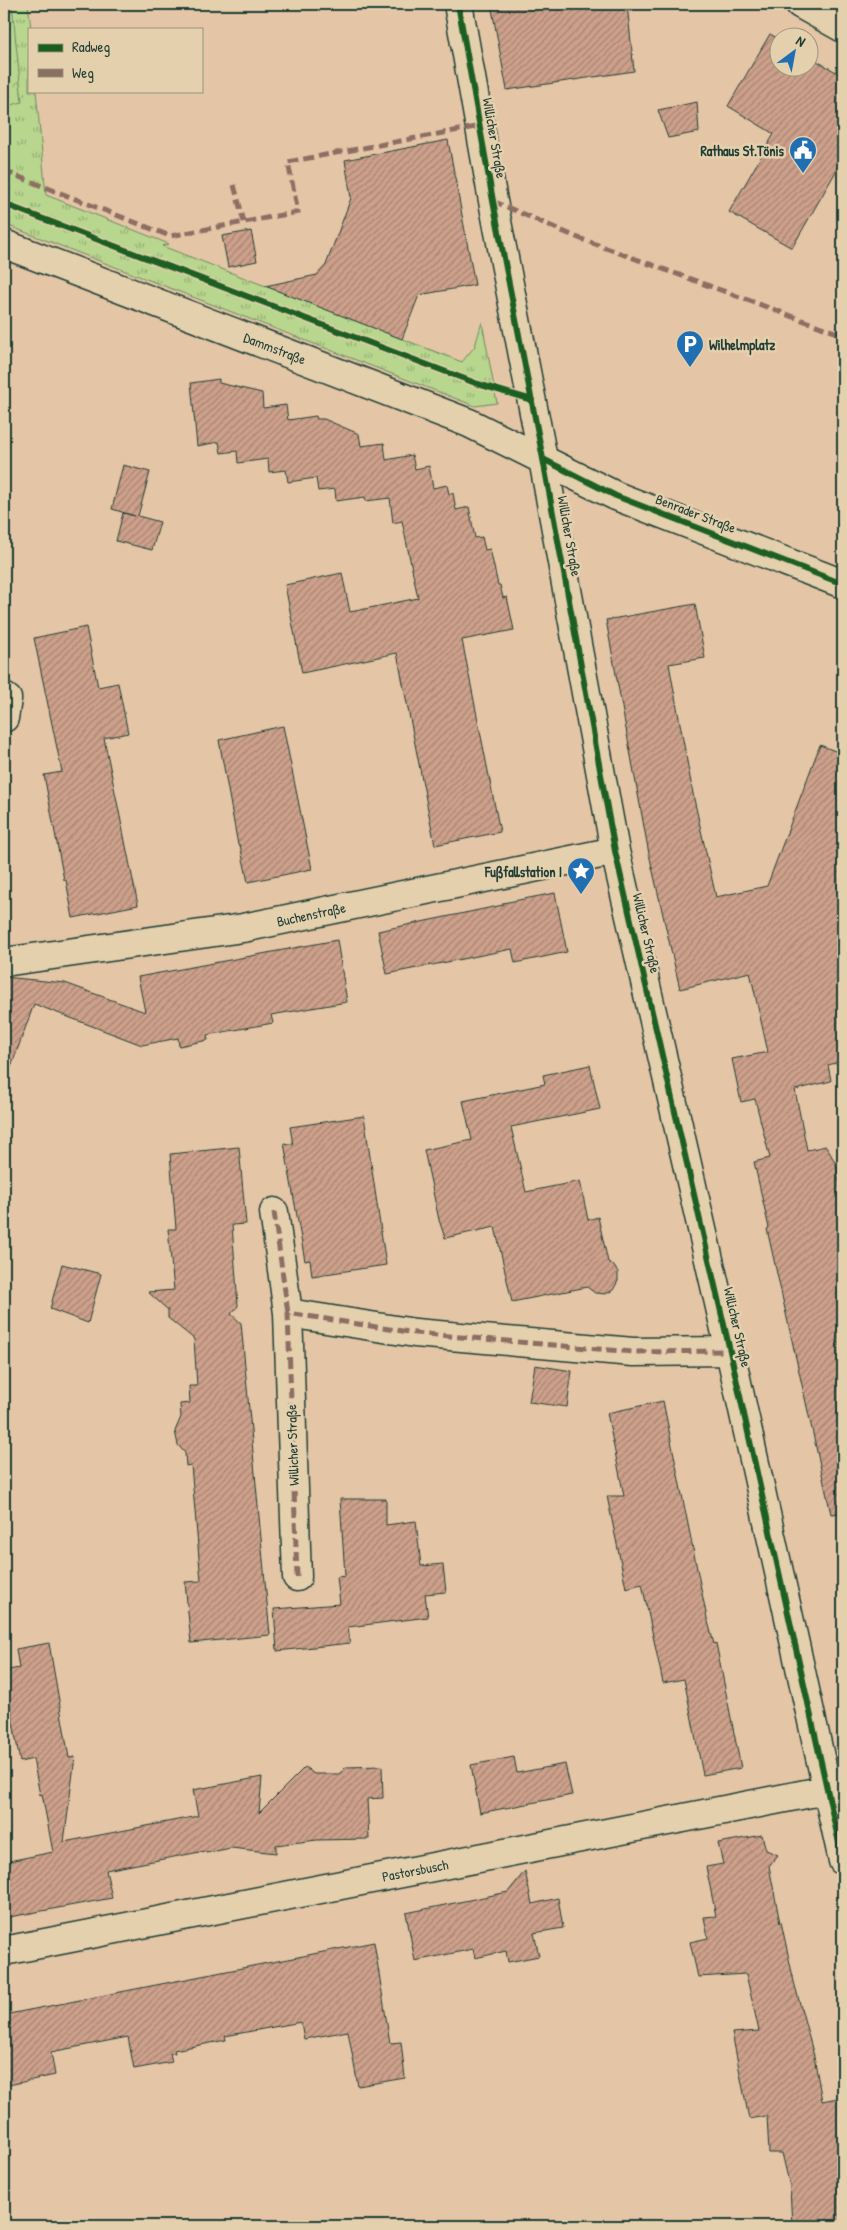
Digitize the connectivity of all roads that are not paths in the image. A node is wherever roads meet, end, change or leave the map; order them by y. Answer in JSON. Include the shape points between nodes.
{"nodes":[{"id":1,"x":458,"y":4,"type":"edge"},
{"id":2,"x":800,"y":4,"type":"edge"},
{"id":3,"x":843,"y":28,"type":"edge"},
{"id":4,"x":4,"y":244,"type":"edge"},
{"id":5,"x":543,"y":459,"type":"junction"},
{"id":6,"x":843,"y":583,"type":"edge"},
{"id":7,"x":615,"y":851,"type":"junction"},
{"id":8,"x":4,"y":962,"type":"edge"},
{"id":9,"x":274,"y":1212,"type":"dead end"},
{"id":10,"x":288,"y":1313,"type":"junction"},
{"id":11,"x":730,"y":1351,"type":"junction"},
{"id":12,"x":297,"y":1577,"type":"dead end"},
{"id":13,"x":826,"y":1790,"type":"junction"},
{"id":14,"x":843,"y":1860,"type":"edge"},
{"id":15,"x":4,"y":1951,"type":"edge"}],
"edges":[{"from":1,"to":5,"type":"street","name":"Willicher Straße"},
{"from":2,"to":3,"type":"street"},
{"from":4,"to":5,"type":"street","name":"Dammstraße","via":[[469,423]]},
{"from":5,"to":6,"type":"street","name":"Benrader Straße","via":[[616,496]]},
{"from":5,"to":7,"type":"street","name":"Willicher Straße"},
{"from":7,"to":8,"type":"street","name":"Buchenstraße","via":[[243,928]]},
{"from":7,"to":11,"type":"street","name":"Willicher Straße"},
{"from":9,"to":10,"type":"street","name":"Willicher Straße"},
{"from":10,"to":11,"type":"street","name":"Willicher Straße","via":[[416,1333],[633,1352]]},
{"from":10,"to":12,"type":"street","name":"Willicher Straße"},
{"from":11,"to":13,"type":"street","name":"Willicher Straße"},
{"from":13,"to":14,"type":"street","name":"Willicher Straße"},
{"from":13,"to":15,"type":"street","name":"Pastorsbusch"}]}
